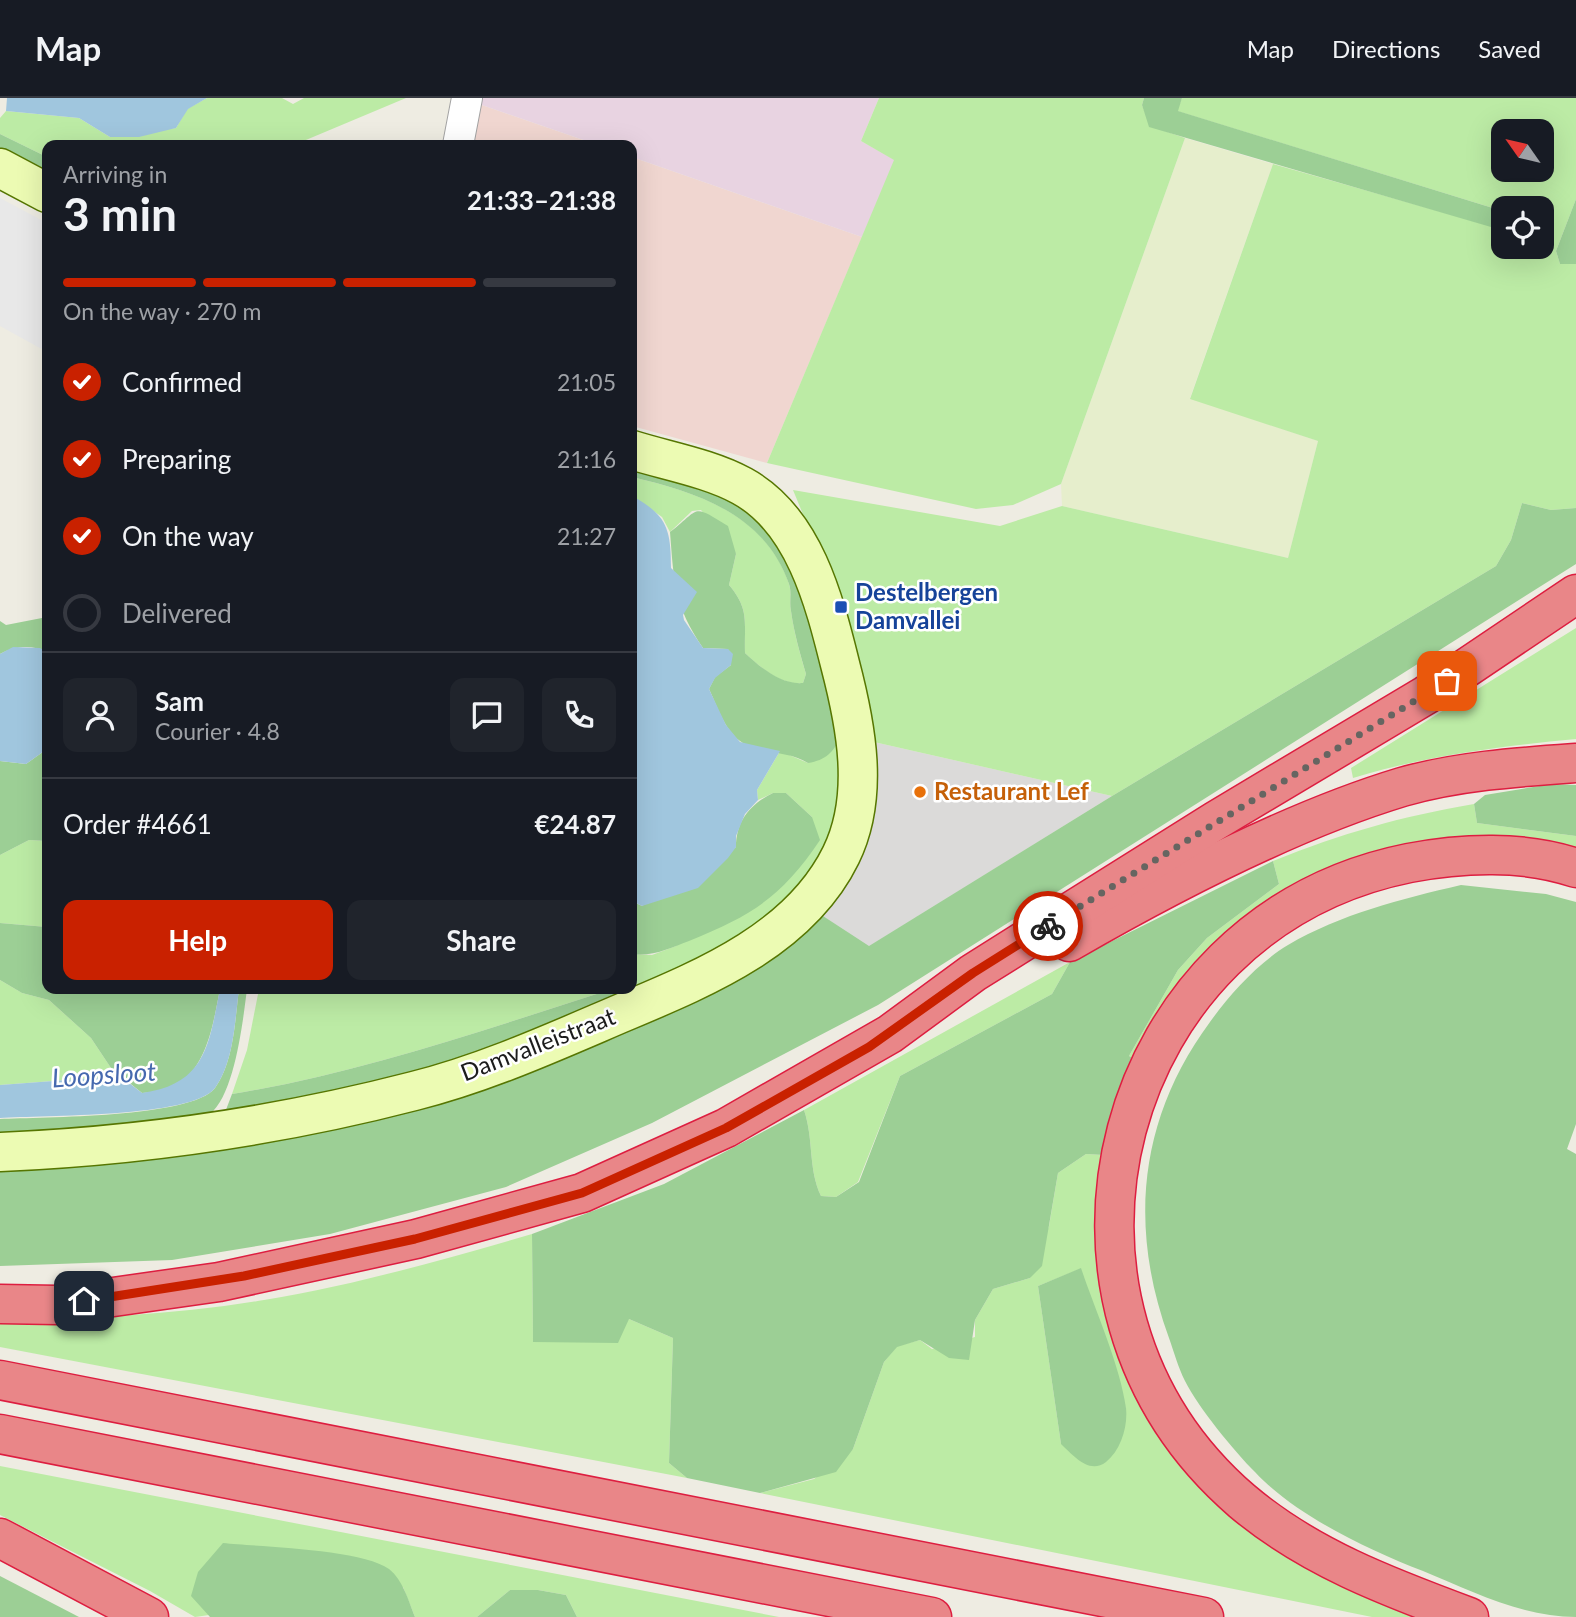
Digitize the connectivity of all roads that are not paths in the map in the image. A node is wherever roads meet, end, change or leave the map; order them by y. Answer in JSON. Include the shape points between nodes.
{"nodes":[{"id":1,"x":467,"y":98,"type":"edge"},
{"id":2,"x":459,"y":140,"type":"edge"},
{"id":3,"x":0,"y":168,"type":"edge"},
{"id":4,"x":42,"y":190,"type":"edge"},
{"id":5,"x":637,"y":452,"type":"edge"},
{"id":6,"x":1576,"y":594,"type":"edge"},
{"id":7,"x":1576,"y":763,"type":"edge"},
{"id":8,"x":1576,"y":868,"type":"edge"},
{"id":9,"x":890,"y":1034,"type":"junction"},
{"id":10,"x":0,"y":1152,"type":"edge"},
{"id":11,"x":0,"y":1304,"type":"edge"},
{"id":12,"x":0,"y":1380,"type":"edge"},
{"id":13,"x":0,"y":1434,"type":"edge"},
{"id":14,"x":0,"y":1538,"type":"edge"},
{"id":15,"x":149,"y":1617,"type":"edge"},
{"id":16,"x":932,"y":1617,"type":"edge"},
{"id":17,"x":1204,"y":1617,"type":"edge"},
{"id":18,"x":1469,"y":1617,"type":"edge"}],
"edges":[{"from":1,"to":2,"type":"street"},
{"from":3,"to":4,"type":"street"},
{"from":5,"to":10,"type":"street","name":"Damvalleistraat","via":[[744,487],[773,510],[803,553],[827,608],[858,757],[857,788],[853,821],[841,855],[815,897],[764,941],[673,992],[417,1091],[213,1133]]},
{"from":6,"to":9,"type":"highway","via":[[1426,695],[973,973]]},
{"from":7,"to":9,"type":"highway","via":[[1500,769],[1404,786],[1337,810],[1121,912],[985,990]]},
{"from":8,"to":18,"type":"highway","via":[[1524,858],[1437,858],[1347,879],[1312,894],[1260,929],[1216,968],[1176,1018],[1144,1076],[1124,1134],[1114,1205],[1116,1273],[1147,1376],[1190,1445],[1240,1499],[1279,1530],[1330,1561]]},
{"from":9,"to":11,"type":"highway","via":[[726,1128],[582,1193],[415,1239],[219,1282],[57,1305]]},
{"from":12,"to":17,"type":"highway"},
{"from":13,"to":16,"type":"highway"},
{"from":14,"to":15,"type":"highway"}]}
